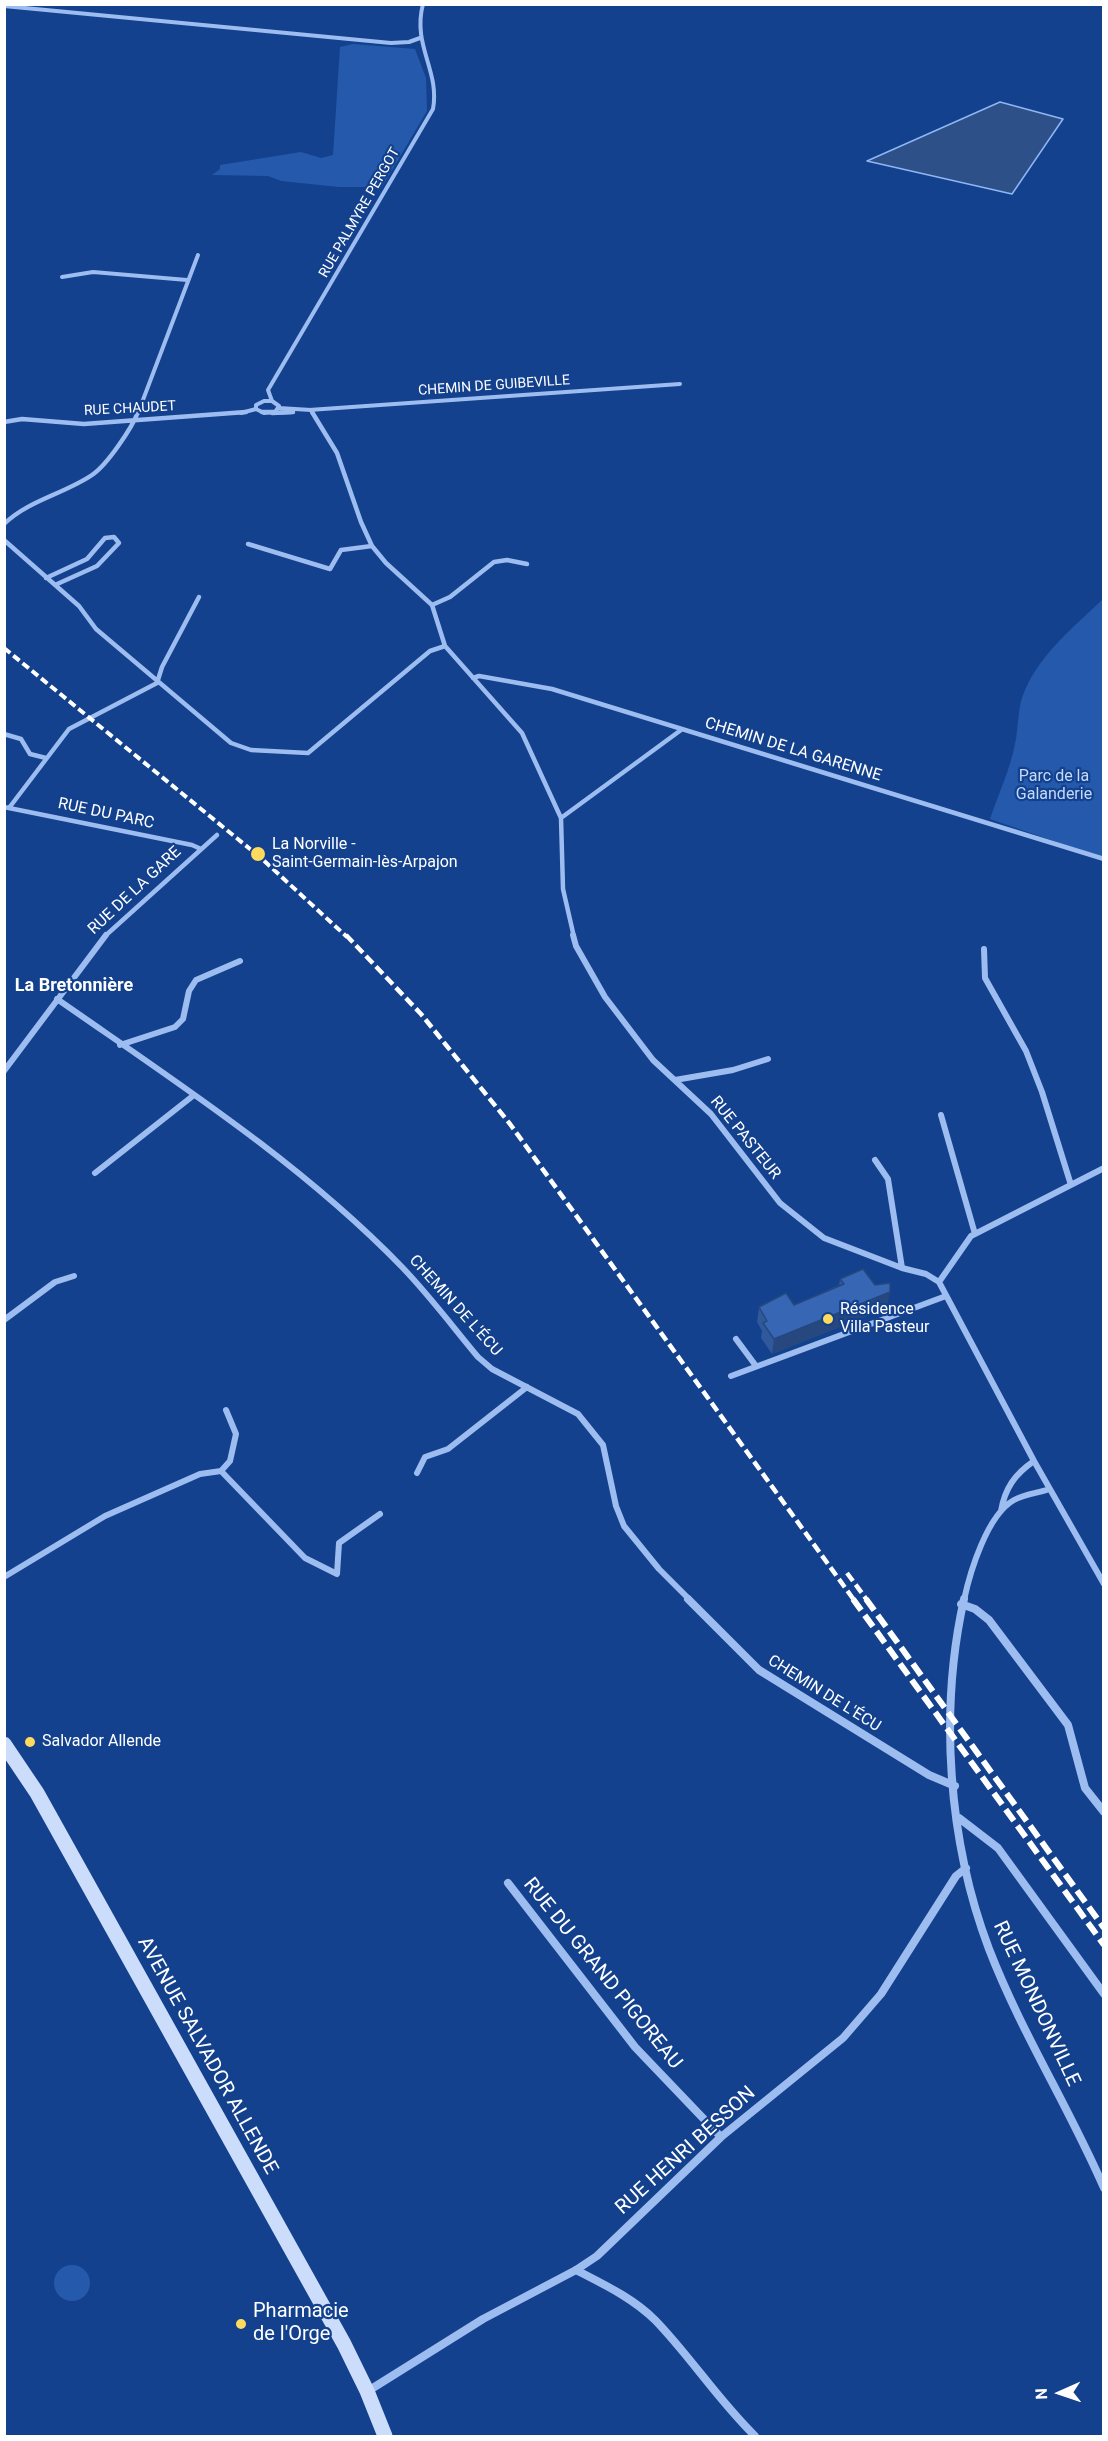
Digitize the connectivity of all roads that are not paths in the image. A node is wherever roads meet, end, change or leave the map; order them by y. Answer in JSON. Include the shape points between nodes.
{"nodes":[{"id":1,"x":423,"y":4,"type":"edge"},
{"id":2,"x":4,"y":6,"type":"edge"},
{"id":3,"x":420,"y":38,"type":"junction"},
{"id":4,"x":198,"y":255,"type":"dead end"},
{"id":5,"x":62,"y":277,"type":"dead end"},
{"id":6,"x":187,"y":280,"type":"junction"},
{"id":7,"x":680,"y":384,"type":"dead end"},
{"id":8,"x":268,"y":390,"type":"junction"},
{"id":9,"x":272,"y":401,"type":"junction"},
{"id":10,"x":261,"y":402,"type":"junction"},
{"id":11,"x":279,"y":408,"type":"junction"},
{"id":12,"x":256,"y":410,"type":"junction"},
{"id":13,"x":311,"y":410,"type":"junction"},
{"id":14,"x":272,"y":413,"type":"junction"},
{"id":15,"x":135,"y":421,"type":"junction"},
{"id":16,"x":4,"y":422,"type":"edge"},
{"id":17,"x":4,"y":524,"type":"edge"},
{"id":18,"x":4,"y":540,"type":"edge"},
{"id":19,"x":248,"y":544,"type":"dead end"},
{"id":20,"x":372,"y":546,"type":"junction"},
{"id":21,"x":527,"y":564,"type":"dead end"},
{"id":22,"x":46,"y":578,"type":"junction"},
{"id":23,"x":55,"y":585,"type":"junction"},
{"id":24,"x":199,"y":597,"type":"dead end"},
{"id":25,"x":432,"y":605,"type":"junction"},
{"id":26,"x":445,"y":646,"type":"junction"},
{"id":27,"x":473,"y":678,"type":"junction"},
{"id":28,"x":158,"y":683,"type":"junction"},
{"id":29,"x":681,"y":730,"type":"junction"},
{"id":30,"x":4,"y":734,"type":"edge"},
{"id":31,"x":46,"y":758,"type":"junction"},
{"id":32,"x":7,"y":807,"type":"edge"},
{"id":33,"x":561,"y":818,"type":"junction"},
{"id":34,"x":217,"y":835,"type":"dead end"},
{"id":35,"x":201,"y":849,"type":"junction"},
{"id":36,"x":1104,"y":859,"type":"edge"},
{"id":37,"x":984,"y":949,"type":"dead end"},
{"id":38,"x":240,"y":961,"type":"dead end"},
{"id":39,"x":57,"y":999,"type":"junction"},
{"id":40,"x":120,"y":1045,"type":"junction"},
{"id":41,"x":768,"y":1059,"type":"dead end"},
{"id":42,"x":4,"y":1071,"type":"edge"},
{"id":43,"x":675,"y":1080,"type":"junction"},
{"id":44,"x":194,"y":1095,"type":"junction"},
{"id":45,"x":941,"y":1115,"type":"dead end"},
{"id":46,"x":875,"y":1160,"type":"dead end"},
{"id":47,"x":1104,"y":1168,"type":"edge"},
{"id":48,"x":95,"y":1173,"type":"dead end"},
{"id":49,"x":1071,"y":1185,"type":"junction"},
{"id":50,"x":975,"y":1234,"type":"junction"},
{"id":51,"x":902,"y":1268,"type":"junction"},
{"id":52,"x":74,"y":1276,"type":"dead end"},
{"id":53,"x":939,"y":1282,"type":"junction"},
{"id":54,"x":946,"y":1296,"type":"junction"},
{"id":55,"x":4,"y":1320,"type":"edge"},
{"id":56,"x":736,"y":1339,"type":"dead end"},
{"id":57,"x":756,"y":1366,"type":"junction"},
{"id":58,"x":731,"y":1376,"type":"dead end"},
{"id":59,"x":527,"y":1387,"type":"junction"},
{"id":60,"x":226,"y":1410,"type":"dead end"},
{"id":61,"x":1034,"y":1461,"type":"junction"},
{"id":62,"x":221,"y":1471,"type":"junction"},
{"id":63,"x":417,"y":1473,"type":"dead end"},
{"id":64,"x":1050,"y":1490,"type":"junction"},
{"id":65,"x":1001,"y":1512,"type":"junction"},
{"id":66,"x":380,"y":1514,"type":"dead end"},
{"id":67,"x":4,"y":1577,"type":"edge"},
{"id":68,"x":1104,"y":1584,"type":"edge"},
{"id":69,"x":961,"y":1604,"type":"junction"},
{"id":70,"x":4,"y":1744,"type":"edge"},
{"id":71,"x":955,"y":1786,"type":"junction"},
{"id":72,"x":1104,"y":1812,"type":"edge"},
{"id":73,"x":959,"y":1818,"type":"junction"},
{"id":74,"x":966,"y":1868,"type":"junction"},
{"id":75,"x":508,"y":1883,"type":"dead end"},
{"id":76,"x":1104,"y":1994,"type":"edge"},
{"id":77,"x":721,"y":2137,"type":"junction"},
{"id":78,"x":1104,"y":2188,"type":"edge"},
{"id":79,"x":576,"y":2270,"type":"junction"},
{"id":80,"x":367,"y":2391,"type":"junction"},
{"id":81,"x":385,"y":2436,"type":"edge"},
{"id":82,"x":755,"y":2436,"type":"edge"}],
"edges":[{"from":1,"to":3,"type":"street"},
{"from":2,"to":3,"type":"street","via":[[390,43]]},
{"from":3,"to":8,"type":"street","name":"RUE PALMYRE PERGOT","via":[[433,78],[433,109]]},
{"from":4,"to":6,"type":"street"},
{"from":5,"to":6,"type":"street","via":[[93,272]]},
{"from":6,"to":15,"type":"street"},
{"from":7,"to":13,"type":"street","name":"CHEMIN DE GUIBEVILLE"},
{"from":8,"to":9,"type":"street"},
{"from":8,"to":10,"type":"street","name":"RUE PALMYRE PERGOT"},
{"from":9,"to":10,"type":"street"},
{"from":9,"to":11,"type":"street"},
{"from":10,"to":12,"type":"street"},
{"from":11,"to":13,"type":"street"},
{"from":11,"to":14,"type":"street"},
{"from":12,"to":14,"type":"street","name":"RUE CHAUDET"},
{"from":12,"to":15,"type":"street","name":"RUE CHAUDET"},
{"from":13,"to":14,"type":"street","name":"RUE CHAUDET"},
{"from":13,"to":20,"type":"street","via":[[337,453]]},
{"from":15,"to":16,"type":"street","name":"RUE CHAUDET"},
{"from":15,"to":17,"type":"street","via":[[94,474],[17,512]]},
{"from":18,"to":22,"type":"street"},
{"from":19,"to":20,"type":"street","via":[[330,569],[340,550]]},
{"from":20,"to":25,"type":"street"},
{"from":21,"to":25,"type":"street","via":[[502,559],[494,562],[450,597]]},
{"from":22,"to":23,"type":"street"},
{"from":22,"to":23,"type":"street","via":[[87,559],[105,538],[114,537],[118,543],[97,566]]},
{"from":23,"to":28,"type":"street","via":[[79,606],[96,629]]},
{"from":24,"to":28,"type":"street","via":[[162,667]]},
{"from":25,"to":26,"type":"street"},
{"from":26,"to":27,"type":"street","name":"RUE PASTEUR"},
{"from":26,"to":28,"type":"street","via":[[430,651],[308,753],[237,747]]},
{"from":27,"to":29,"type":"street","name":"CHEMIN DE LA GARENNE","via":[[552,689]]},
{"from":27,"to":33,"type":"street","name":"RUE PASTEUR","via":[[522,733]]},
{"from":28,"to":31,"type":"street","via":[[69,729]]},
{"from":29,"to":33,"type":"street"},
{"from":29,"to":36,"type":"street","name":"CHEMIN DE LA GARENNE"},
{"from":30,"to":31,"type":"street","via":[[21,739],[30,754]]},
{"from":31,"to":32,"type":"street"},
{"from":32,"to":35,"type":"street","name":"RUE DU PARC"},
{"from":33,"to":43,"type":"street","name":"RUE PASTEUR","via":[[563,889],[576,946],[605,997],[653,1060]]},
{"from":34,"to":35,"type":"street","name":"RUE DE LA GARE"},
{"from":35,"to":39,"type":"street","name":"RUE DE LA GARE","via":[[99,941]]},
{"from":37,"to":49,"type":"street","via":[[985,978],[1026,1051]]},
{"from":38,"to":40,"type":"street","via":[[196,980],[189,991],[183,1019],[175,1027]]},
{"from":39,"to":40,"type":"street","name":"CHEMIN DE L'ÉCU"},
{"from":39,"to":42,"type":"street","name":"RUE DE LA GARE"},
{"from":40,"to":44,"type":"street","name":"CHEMIN DE L'ÉCU"},
{"from":41,"to":43,"type":"street","via":[[732,1072]]},
{"from":43,"to":51,"type":"street","name":"RUE PASTEUR","via":[[711,1114],[780,1203],[824,1238]]},
{"from":44,"to":48,"type":"street"},
{"from":44,"to":59,"type":"street","name":"CHEMIN DE L'ÉCU","via":[[319,1190],[402,1267],[478,1357]]},
{"from":45,"to":50,"type":"street"},
{"from":46,"to":51,"type":"street","via":[[888,1179]]},
{"from":47,"to":49,"type":"street"},
{"from":49,"to":50,"type":"street"},
{"from":50,"to":53,"type":"street"},
{"from":51,"to":53,"type":"street","name":"RUE PASTEUR"},
{"from":52,"to":55,"type":"street","via":[[55,1282]]},
{"from":53,"to":54,"type":"street"},
{"from":54,"to":57,"type":"street"},
{"from":54,"to":61,"type":"street"},
{"from":56,"to":57,"type":"street"},
{"from":57,"to":58,"type":"street"},
{"from":59,"to":63,"type":"street","via":[[448,1449],[425,1457]]},
{"from":59,"to":71,"type":"street","name":"CHEMIN DE L'ÉCU","via":[[578,1414],[592,1429],[603,1445],[616,1506],[628,1532],[759,1670],[929,1775]]},
{"from":60,"to":62,"type":"street","via":[[236,1434],[230,1461]]},
{"from":61,"to":64,"type":"street"},
{"from":61,"to":65,"type":"street","name":"RUE MONDONVILLE","via":[[1009,1483]]},
{"from":62,"to":66,"type":"street","via":[[305,1558],[337,1574],[339,1543]]},
{"from":62,"to":67,"type":"street","via":[[200,1474],[105,1516]]},
{"from":64,"to":65,"type":"street","name":"RUE MONDONVILLE","via":[[1012,1501]]},
{"from":64,"to":68,"type":"street"},
{"from":65,"to":69,"type":"street","name":"RUE MONDONVILLE","via":[[973,1562]]},
{"from":69,"to":71,"type":"street","name":"RUE MONDONVILLE","via":[[952,1696]]},
{"from":69,"to":72,"type":"street","via":[[989,1620],[1068,1725],[1085,1788]]},
{"from":70,"to":80,"type":"main road","name":"AVENUE SALVADOR ALLENDE","via":[[37,1793]]},
{"from":71,"to":73,"type":"street","name":"RUE MONDONVILLE"},
{"from":73,"to":74,"type":"street","name":"RUE MONDONVILLE"},
{"from":73,"to":76,"type":"street","via":[[998,1848]]},
{"from":74,"to":77,"type":"street","name":"RUE HENRI BESSON","via":[[956,1876],[881,1994],[843,2038]]},
{"from":74,"to":78,"type":"street","name":"RUE MONDONVILLE","via":[[976,1912],[992,1955],[1025,2031]]},
{"from":75,"to":77,"type":"street","name":"RUE DU GRAND PIGOREAU","via":[[635,2047]]},
{"from":77,"to":79,"type":"street","name":"RUE HENRI BESSON","via":[[597,2256]]},
{"from":79,"to":80,"type":"street","name":"RUE HENRI BESSON","via":[[483,2319]]},
{"from":79,"to":82,"type":"street","via":[[626,2297],[654,2319],[730,2412]]},
{"from":80,"to":81,"type":"main road","name":"AVENUE SALVADOR ALLENDE"}]}
